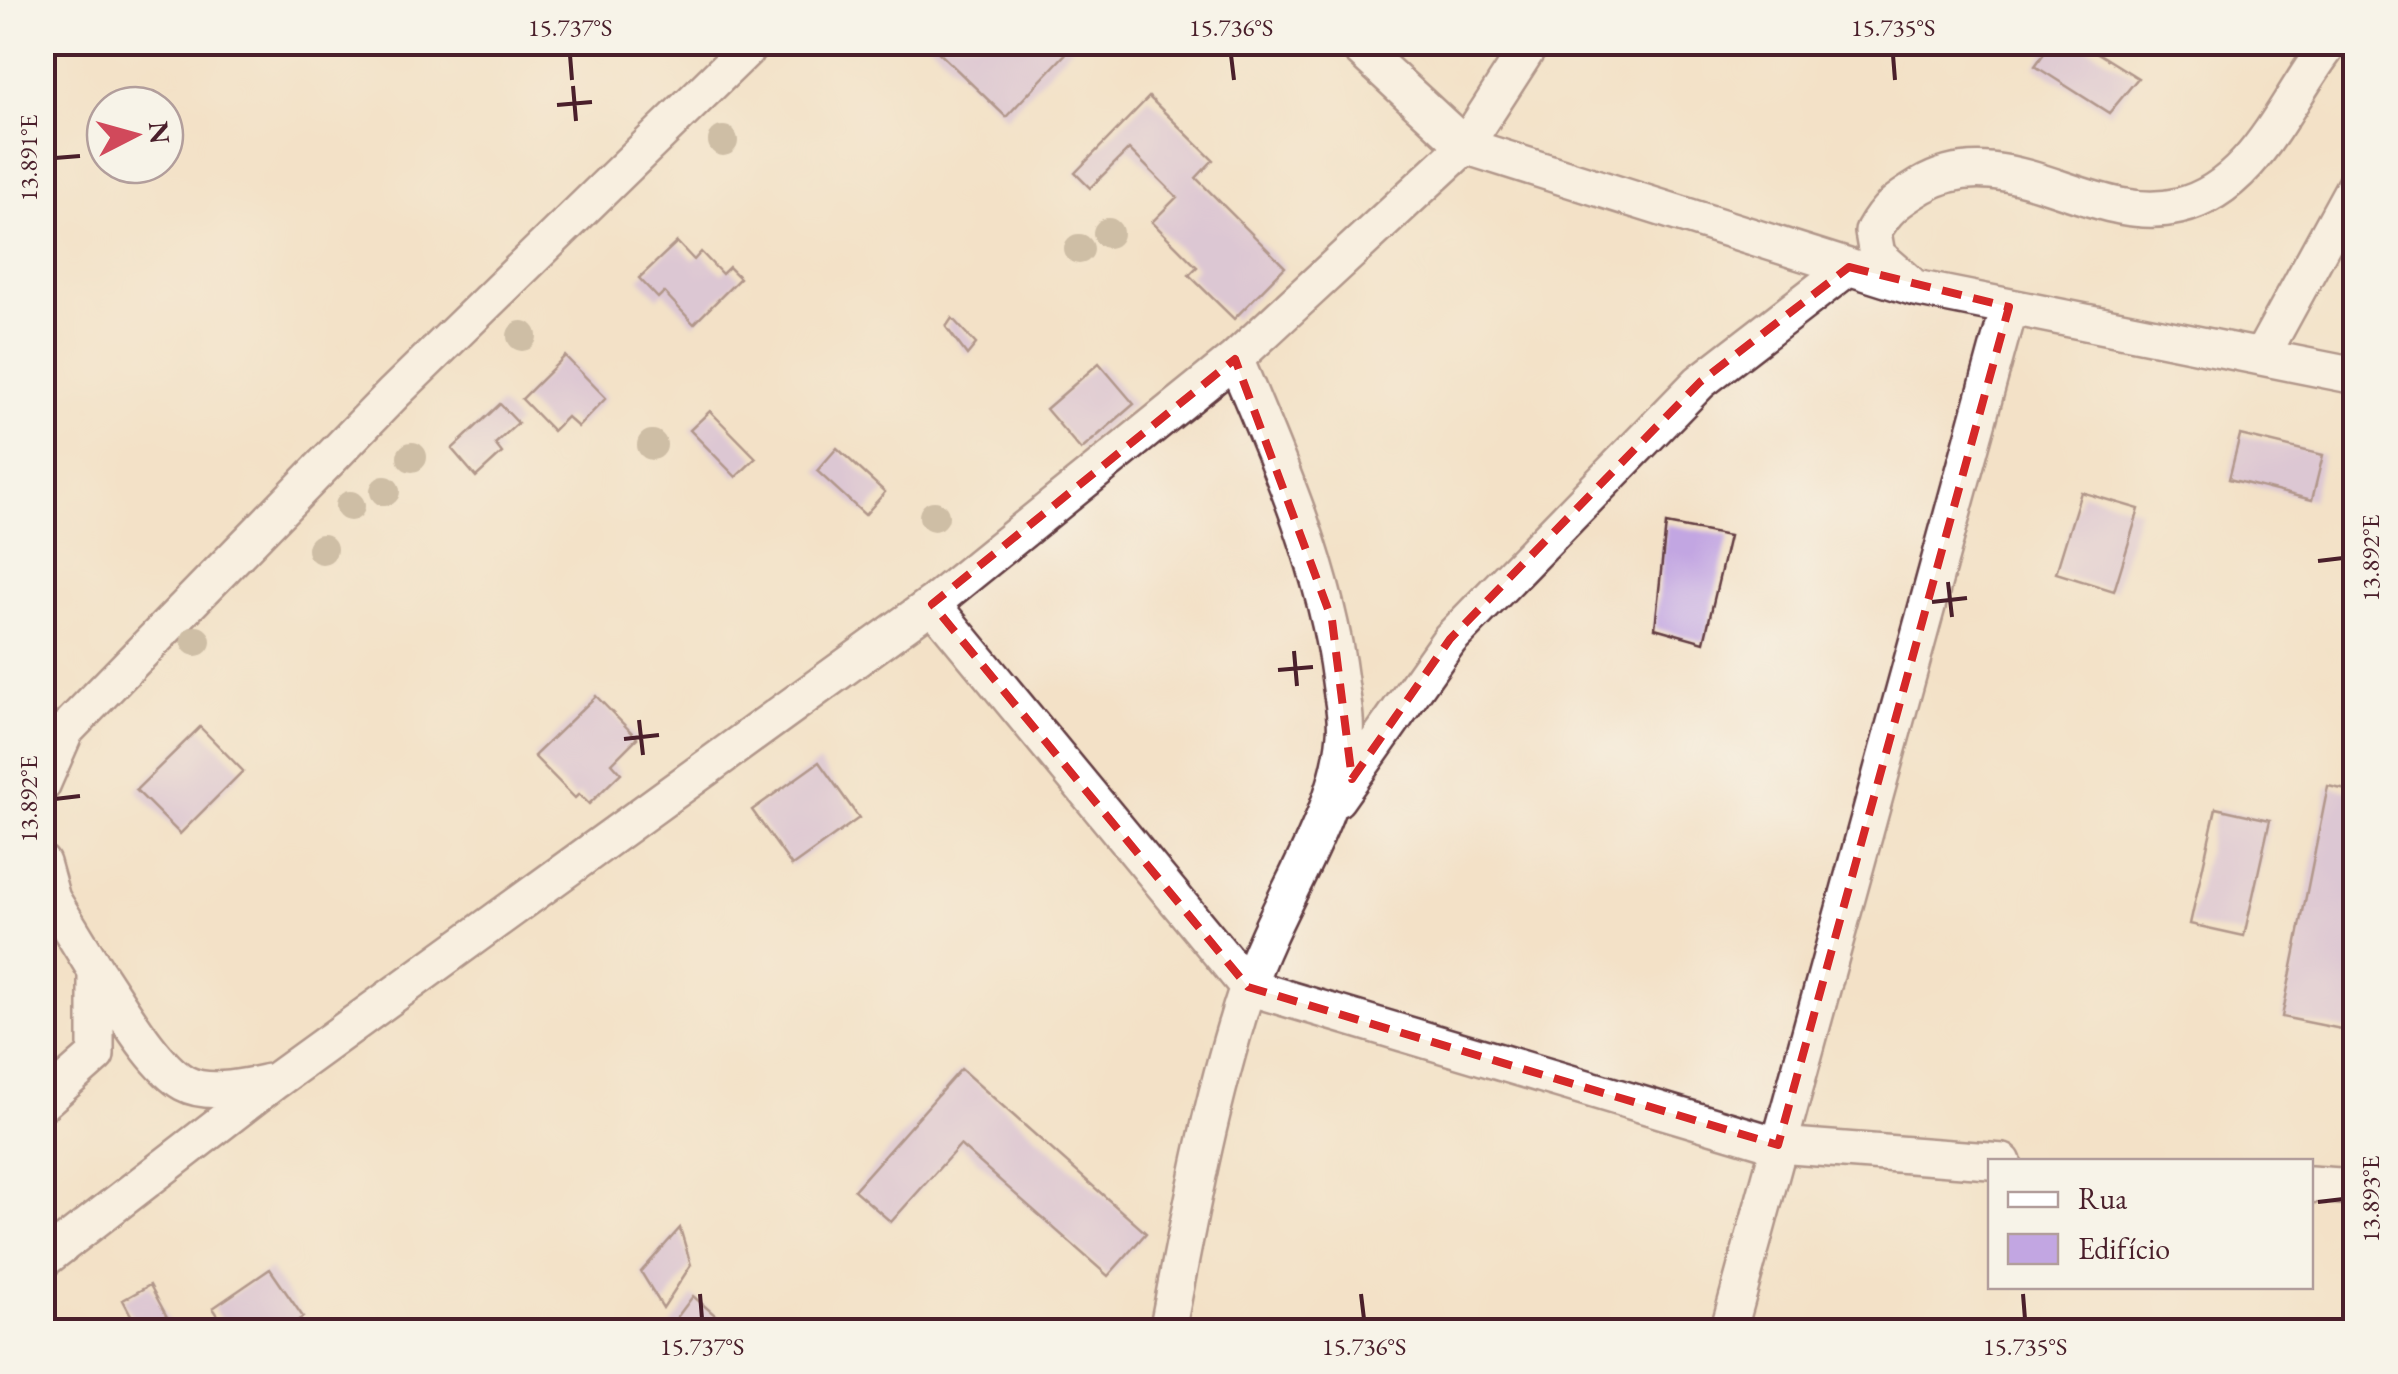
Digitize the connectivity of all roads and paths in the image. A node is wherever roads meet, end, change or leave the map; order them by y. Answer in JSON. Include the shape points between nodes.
{"nodes":[{"id":1,"x":754,"y":42,"type":"edge"},
{"id":2,"x":1353,"y":42,"type":"edge"},
{"id":3,"x":1532,"y":42,"type":"edge"},
{"id":4,"x":2331,"y":42,"type":"edge"},
{"id":5,"x":2346,"y":42,"type":"edge"},
{"id":6,"x":2356,"y":52,"type":"edge"},
{"id":7,"x":1466,"y":146,"type":"junction"},
{"id":8,"x":2356,"y":183,"type":"edge"},
{"id":9,"x":1849,"y":267,"type":"junction"},
{"id":10,"x":1915,"y":288,"type":"junction"},
{"id":11,"x":2009,"y":307,"type":"junction"},
{"id":12,"x":2261,"y":357,"type":"junction"},
{"id":13,"x":1235,"y":359,"type":"junction"},
{"id":14,"x":2356,"y":376,"type":"edge"},
{"id":15,"x":932,"y":604,"type":"junction"},
{"id":16,"x":42,"y":785,"type":"edge"},
{"id":17,"x":1328,"y":812,"type":"junction"},
{"id":18,"x":42,"y":863,"type":"edge"},
{"id":19,"x":96,"y":972,"type":"junction"},
{"id":20,"x":1248,"y":987,"type":"junction"},
{"id":21,"x":275,"y":1081,"type":"junction"},
{"id":22,"x":42,"y":1104,"type":"edge"},
{"id":23,"x":1778,"y":1145,"type":"junction"},
{"id":24,"x":1988,"y":1161,"type":"edge"},
{"id":25,"x":2313,"y":1184,"type":"edge"},
{"id":26,"x":2356,"y":1187,"type":"edge"},
{"id":27,"x":42,"y":1260,"type":"edge"},
{"id":28,"x":1167,"y":1332,"type":"edge"},
{"id":29,"x":1728,"y":1332,"type":"edge"}],
"edges":[{"from":1,"to":16,"type":"street","via":[[394,393],[66,730]]},
{"from":2,"to":7,"type":"street"},
{"from":3,"to":7,"type":"street"},
{"from":4,"to":10,"type":"street","via":[[2270,133],[2224,183],[2179,206],[2118,206],[1996,168],[1936,176],[1887,206],[1873,232],[1877,255]]},
{"from":5,"to":6,"type":"street"},
{"from":7,"to":9,"type":"street"},
{"from":7,"to":13,"type":"street"},
{"from":8,"to":12,"type":"street"},
{"from":9,"to":10,"type":"street"},
{"from":9,"to":17,"type":"street","via":[[1700,382],[1450,639]]},
{"from":10,"to":11,"type":"street"},
{"from":11,"to":12,"type":"street"},
{"from":11,"to":23,"type":"street"},
{"from":12,"to":14,"type":"street"},
{"from":13,"to":15,"type":"street"},
{"from":13,"to":17,"type":"street","via":[[1332,620],[1346,732]]},
{"from":15,"to":20,"type":"street"},
{"from":15,"to":21,"type":"street"},
{"from":17,"to":20,"type":"street","via":[[1284,895]]},
{"from":18,"to":19,"type":"street","via":[[52,898]]},
{"from":19,"to":21,"type":"street","via":[[184,1083],[211,1089]]},
{"from":19,"to":22,"type":"street","via":[[96,1055]]},
{"from":20,"to":23,"type":"street"},
{"from":20,"to":28,"type":"street"},
{"from":21,"to":27,"type":"street"},
{"from":23,"to":24,"type":"street"},
{"from":23,"to":29,"type":"street"},
{"from":25,"to":26,"type":"street"}]}
